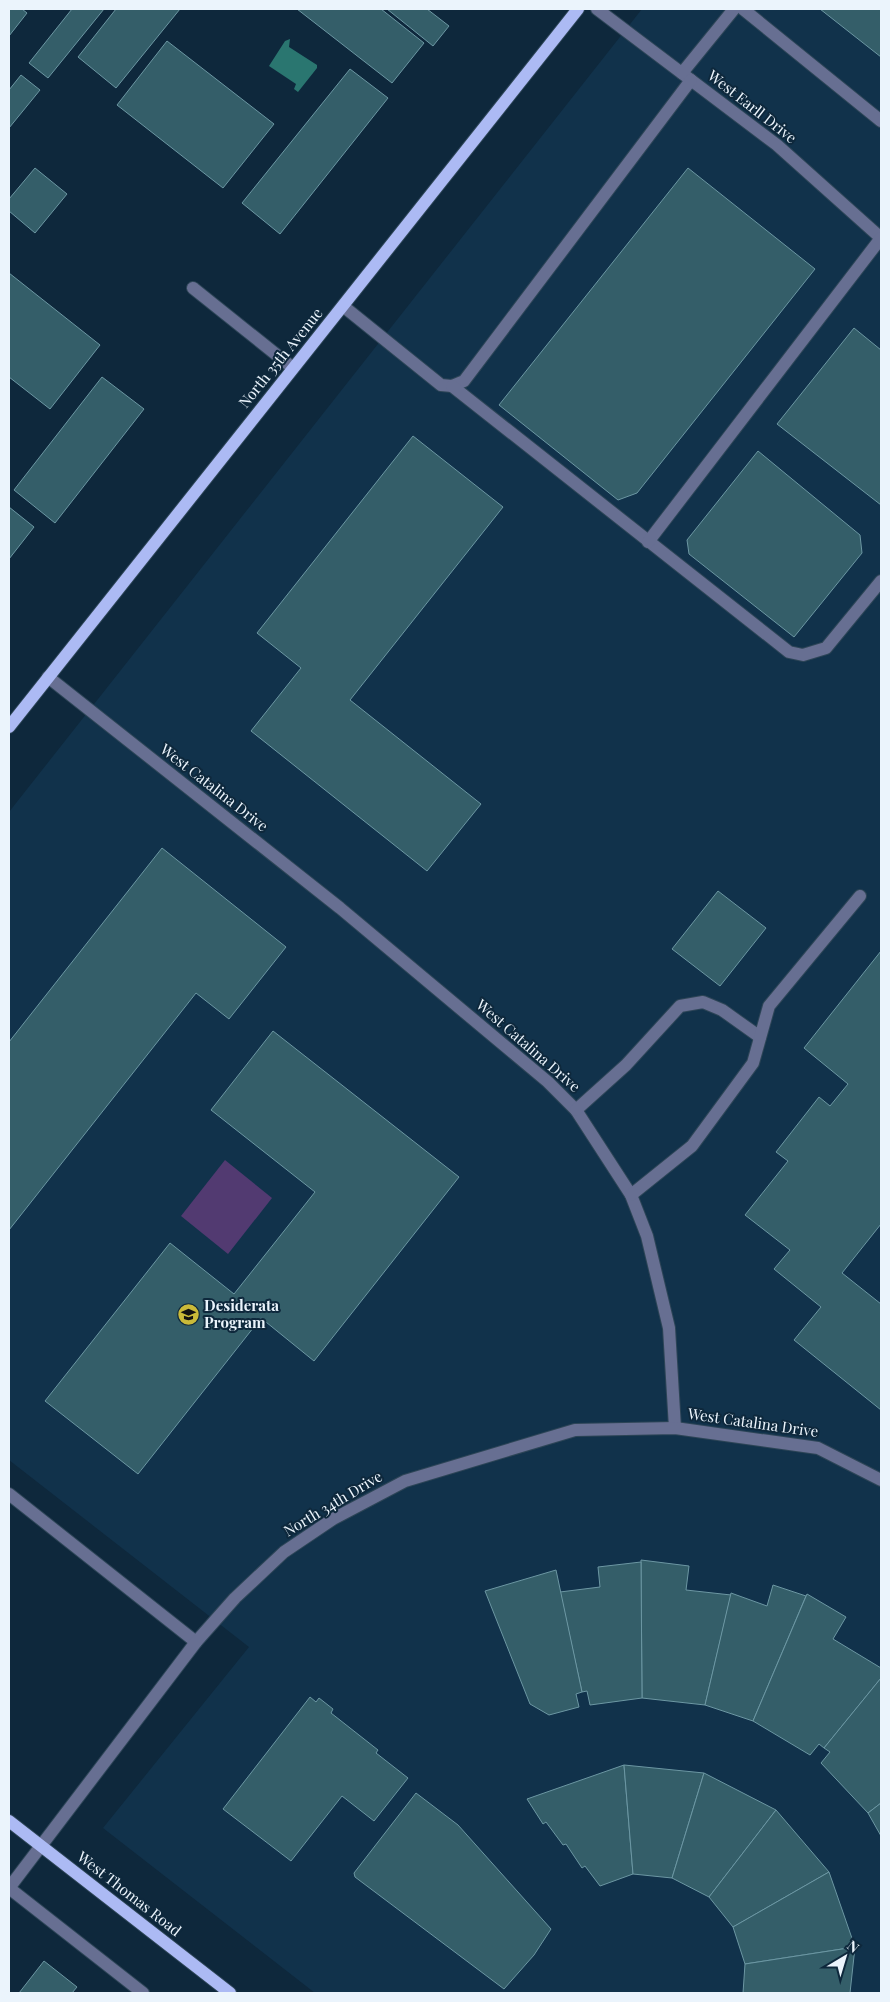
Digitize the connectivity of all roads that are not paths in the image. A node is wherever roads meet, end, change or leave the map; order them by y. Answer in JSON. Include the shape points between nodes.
{"nodes":[{"id":1,"x":578,"y":9,"type":"edge"},
{"id":2,"x":597,"y":9,"type":"edge"},
{"id":3,"x":734,"y":9,"type":"edge"},
{"id":4,"x":743,"y":9,"type":"edge"},
{"id":5,"x":686,"y":77,"type":"junction"},
{"id":6,"x":881,"y":121,"type":"edge"},
{"id":7,"x":881,"y":238,"type":"edge"},
{"id":8,"x":192,"y":288,"type":"dead end"},
{"id":9,"x":342,"y":306,"type":"junction"},
{"id":10,"x":294,"y":368,"type":"junction"},
{"id":11,"x":452,"y":386,"type":"junction"},
{"id":12,"x":648,"y":542,"type":"junction"},
{"id":13,"x":881,"y":581,"type":"edge"},
{"id":14,"x":48,"y":678,"type":"junction"},
{"id":15,"x":11,"y":720,"type":"edge"},
{"id":16,"x":860,"y":896,"type":"dead end"},
{"id":17,"x":760,"y":1037,"type":"junction"},
{"id":18,"x":576,"y":1110,"type":"junction"},
{"id":19,"x":631,"y":1195,"type":"junction"},
{"id":20,"x":675,"y":1428,"type":"junction"},
{"id":21,"x":881,"y":1480,"type":"edge"},
{"id":22,"x":9,"y":1494,"type":"edge"},
{"id":23,"x":196,"y":1642,"type":"junction"},
{"id":24,"x":9,"y":1821,"type":"edge"},
{"id":25,"x":42,"y":1847,"type":"junction"},
{"id":26,"x":9,"y":1888,"type":"edge"},
{"id":27,"x":143,"y":1993,"type":"edge"},
{"id":28,"x":230,"y":1993,"type":"edge"}],
"edges":[{"from":1,"to":9,"type":"main road","name":"North 35th Avenue"},
{"from":2,"to":5,"type":"street","name":"West Earll Drive"},
{"from":3,"to":5,"type":"street"},
{"from":4,"to":6,"type":"street"},
{"from":5,"to":7,"type":"street","name":"West Earll Drive","via":[[777,145]]},
{"from":5,"to":11,"type":"street","via":[[464,381]]},
{"from":7,"to":12,"type":"street"},
{"from":8,"to":10,"type":"street"},
{"from":9,"to":10,"type":"main road","name":"North 35th Avenue"},
{"from":9,"to":11,"type":"street","via":[[441,385]]},
{"from":10,"to":14,"type":"main road","name":"North 35th Avenue"},
{"from":11,"to":12,"type":"street"},
{"from":12,"to":13,"type":"street","via":[[776,644],[789,652],[803,655],[826,648],[833,642]]},
{"from":14,"to":15,"type":"main road","name":"North 35th Avenue"},
{"from":14,"to":18,"type":"street","name":"West Catalina Drive","via":[[340,908],[548,1082]]},
{"from":16,"to":17,"type":"street","via":[[769,1006]]},
{"from":17,"to":18,"type":"street","via":[[722,1010],[703,1002],[680,1006],[626,1066]]},
{"from":17,"to":19,"type":"street","via":[[752,1063],[692,1146]]},
{"from":18,"to":19,"type":"street","name":"West Catalina Drive"},
{"from":19,"to":20,"type":"street","name":"West Catalina Drive","via":[[647,1236],[669,1328]]},
{"from":20,"to":21,"type":"street","name":"West Catalina Drive","via":[[818,1448]]},
{"from":20,"to":23,"type":"street","name":"North 34th Drive","via":[[575,1430],[405,1481],[333,1519],[284,1552],[235,1598]]},
{"from":22,"to":23,"type":"street"},
{"from":23,"to":25,"type":"street","name":"North 34th Drive"},
{"from":24,"to":25,"type":"main road","name":"West Thomas Road"},
{"from":25,"to":26,"type":"street","name":"North 34th Drive"},
{"from":25,"to":28,"type":"main road","name":"West Thomas Road"},
{"from":26,"to":27,"type":"street"}]}
